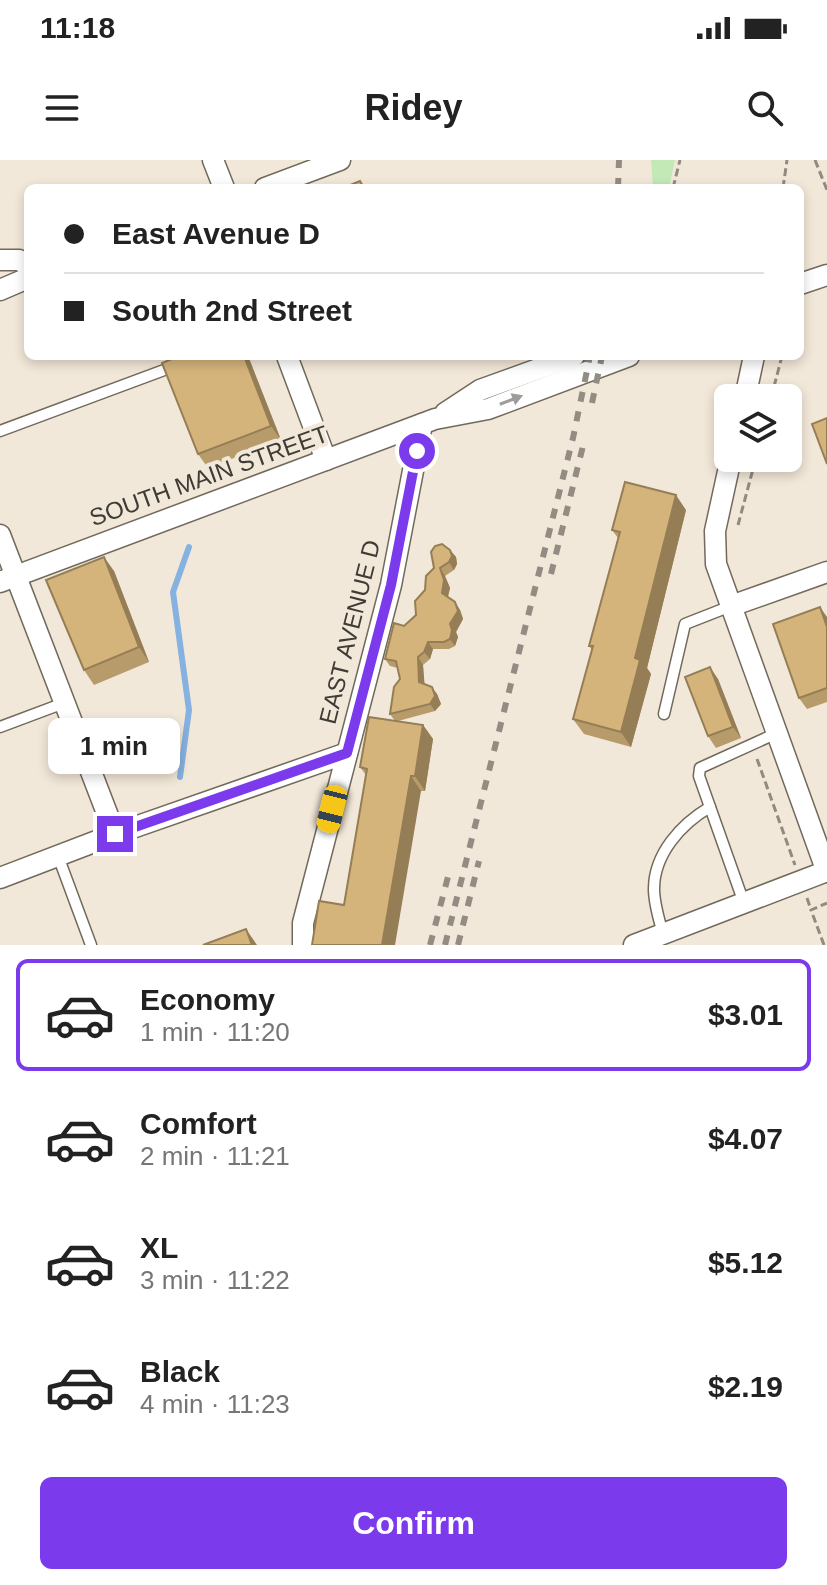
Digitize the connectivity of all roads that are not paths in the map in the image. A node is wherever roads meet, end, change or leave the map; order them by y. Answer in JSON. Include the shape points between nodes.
{"nodes":[{"id":1,"x":213,"y":160,"type":"edge"},
{"id":2,"x":340,"y":160,"type":"edge"},
{"id":3,"x":222,"y":184,"type":"edge"},
{"id":4,"x":276,"y":184,"type":"edge"},
{"id":5,"x":0,"y":260,"type":"edge"},
{"id":6,"x":24,"y":263,"type":"edge"},
{"id":7,"x":827,"y":275,"type":"edge"},
{"id":8,"x":24,"y":280,"type":"edge"},
{"id":9,"x":804,"y":283,"type":"edge"},
{"id":10,"x":0,"y":290,"type":"edge"},
{"id":11,"x":288,"y":360,"type":"edge"},
{"id":12,"x":563,"y":360,"type":"edge"},
{"id":13,"x":618,"y":360,"type":"edge"},
{"id":14,"x":753,"y":360,"type":"edge"},
{"id":15,"x":188,"y":361,"type":"edge"},
{"id":16,"x":748,"y":384,"type":"edge"},
{"id":17,"x":429,"y":422,"type":"junction"},
{"id":18,"x":0,"y":431,"type":"edge"},
{"id":19,"x":326,"y":460,"type":"junction"},
{"id":20,"x":728,"y":472,"type":"edge"},
{"id":21,"x":0,"y":535,"type":"edge"},
{"id":22,"x":827,"y":572,"type":"edge"},
{"id":23,"x":8,"y":579,"type":"edge"},
{"id":24,"x":731,"y":606,"type":"junction"},
{"id":25,"x":64,"y":703,"type":"junction"},
{"id":26,"x":664,"y":714,"type":"dead end"},
{"id":27,"x":0,"y":727,"type":"edge"},
{"id":28,"x":777,"y":733,"type":"junction"},
{"id":29,"x":347,"y":753,"type":"junction"},
{"id":30,"x":710,"y":807,"type":"junction"},
{"id":31,"x":115,"y":834,"type":"junction"},
{"id":32,"x":58,"y":856,"type":"junction"},
{"id":33,"x":827,"y":872,"type":"edge"},
{"id":34,"x":0,"y":878,"type":"edge"},
{"id":35,"x":744,"y":903,"type":"junction"},
{"id":36,"x":663,"y":934,"type":"junction"},
{"id":37,"x":91,"y":945,"type":"edge"},
{"id":38,"x":303,"y":945,"type":"edge"},
{"id":39,"x":634,"y":945,"type":"edge"}],
"edges":[{"from":1,"to":3,"type":"street"},
{"from":2,"to":4,"type":"street"},
{"from":5,"to":6,"type":"street"},
{"from":7,"to":9,"type":"street"},
{"from":8,"to":10,"type":"street"},
{"from":11,"to":19,"type":"street"},
{"from":12,"to":17,"type":"street","name":"SOUTH MAIN STREET","via":[[480,390]]},
{"from":17,"to":13,"type":"street","name":"SOUTH MAIN STREET","one_way":true,"via":[[488,409]]},
{"from":14,"to":16,"type":"street"},
{"from":15,"to":18,"type":"lane"},
{"from":17,"to":19,"type":"street","name":"SOUTH MAIN STREET"},
{"from":17,"to":29,"type":"street","name":"EAST AVENUE D"},
{"from":19,"to":23,"type":"street","name":"SOUTH MAIN STREET"},
{"from":20,"to":24,"type":"street","via":[[714,546]]},
{"from":21,"to":23,"type":"street"},
{"from":22,"to":24,"type":"street"},
{"from":23,"to":25,"type":"street"},
{"from":24,"to":26,"type":"lane","via":[[685,624]]},
{"from":24,"to":28,"type":"street"},
{"from":25,"to":27,"type":"lane"},
{"from":25,"to":31,"type":"street"},
{"from":28,"to":30,"type":"lane","via":[[700,768]]},
{"from":28,"to":33,"type":"street"},
{"from":29,"to":31,"type":"street"},
{"from":29,"to":38,"type":"street","name":"EAST AVENUE D","via":[[303,923]]},
{"from":30,"to":35,"type":"lane"},
{"from":30,"to":36,"type":"lane","via":[[673,838],[657,869],[654,895]]},
{"from":31,"to":32,"type":"street"},
{"from":32,"to":34,"type":"street"},
{"from":32,"to":37,"type":"lane"},
{"from":33,"to":35,"type":"street"},
{"from":35,"to":36,"type":"street"},
{"from":36,"to":39,"type":"street"}]}
